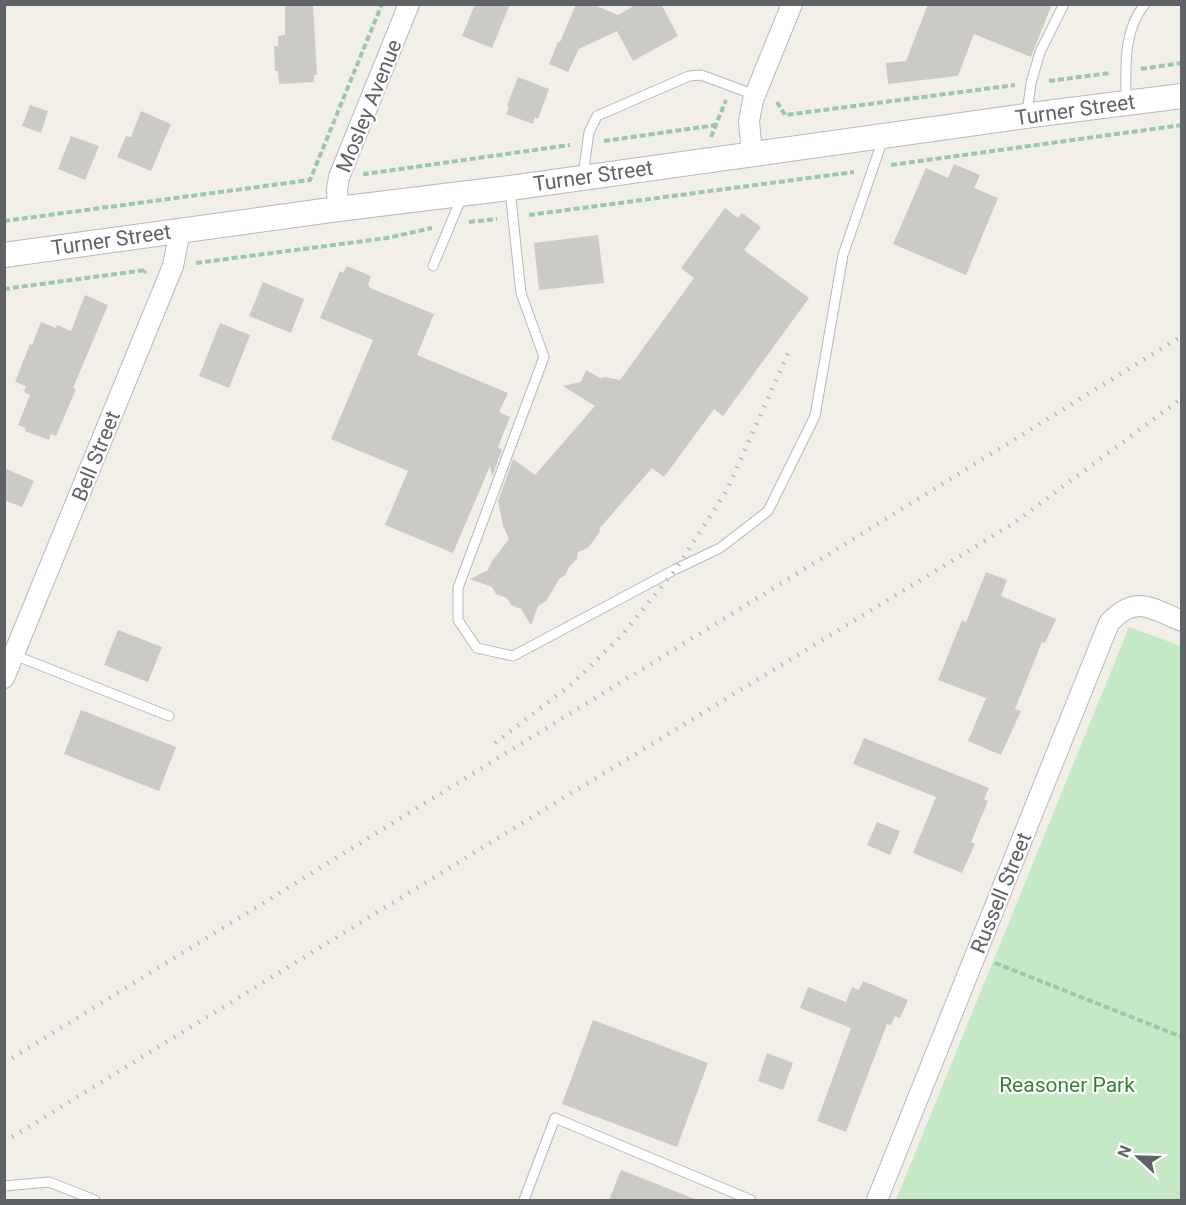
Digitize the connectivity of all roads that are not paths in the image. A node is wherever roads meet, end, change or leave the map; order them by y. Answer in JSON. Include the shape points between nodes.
{"nodes":[{"id":1,"x":409,"y":4,"type":"edge"},
{"id":2,"x":792,"y":4,"type":"edge"},
{"id":3,"x":1064,"y":4,"type":"edge"},
{"id":4,"x":1145,"y":4,"type":"edge"},
{"id":5,"x":755,"y":95,"type":"junction"},
{"id":6,"x":1182,"y":96,"type":"edge"},
{"id":7,"x":1126,"y":103,"type":"junction"},
{"id":8,"x":1027,"y":116,"type":"junction"},
{"id":9,"x":884,"y":137,"type":"junction"},
{"id":10,"x":752,"y":153,"type":"junction"},
{"id":11,"x":583,"y":178,"type":"junction"},
{"id":12,"x":510,"y":188,"type":"junction"},
{"id":13,"x":463,"y":194,"type":"junction"},
{"id":14,"x":338,"y":209,"type":"junction"},
{"id":15,"x":180,"y":231,"type":"junction"},
{"id":16,"x":4,"y":255,"type":"edge"},
{"id":17,"x":433,"y":266,"type":"dead end"},
{"id":18,"x":1182,"y":621,"type":"edge"},
{"id":19,"x":14,"y":655,"type":"junction"},
{"id":20,"x":4,"y":678,"type":"edge"},
{"id":21,"x":169,"y":716,"type":"dead end"},
{"id":22,"x":4,"y":1186,"type":"edge"},
{"id":23,"x":95,"y":1200,"type":"edge"},
{"id":24,"x":524,"y":1200,"type":"edge"},
{"id":25,"x":751,"y":1200,"type":"edge"},
{"id":26,"x":877,"y":1200,"type":"edge"}],
"edges":[{"from":1,"to":14,"type":"street","name":"Mosley Avenue","via":[[339,177]]},
{"from":2,"to":5,"type":"street"},
{"from":3,"to":8,"type":"lane","via":[[1040,52]]},
{"from":4,"to":7,"type":"lane","via":[[1136,15],[1127,46]]},
{"from":5,"to":10,"type":"street","via":[[749,122]]},
{"from":5,"to":11,"type":"lane","via":[[701,75],[689,76],[597,117],[589,132]]},
{"from":6,"to":7,"type":"street","name":"Turner Street"},
{"from":7,"to":8,"type":"street","name":"Turner Street"},
{"from":8,"to":9,"type":"street","name":"Turner Street"},
{"from":9,"to":10,"type":"street","name":"Turner Street"},
{"from":9,"to":12,"type":"lane","via":[[843,255],[814,416],[768,511],[720,548],[513,656],[477,648],[458,620],[458,588],[544,357],[521,293]]},
{"from":10,"to":11,"type":"street","name":"Turner Street"},
{"from":11,"to":12,"type":"street","name":"Turner Street"},
{"from":12,"to":13,"type":"street","name":"Turner Street"},
{"from":13,"to":14,"type":"street","name":"Turner Street"},
{"from":13,"to":17,"type":"lane"},
{"from":14,"to":15,"type":"street","name":"Turner Street"},
{"from":15,"to":16,"type":"street","name":"Turner Street"},
{"from":15,"to":19,"type":"street","name":"Bell Street","via":[[173,266]]},
{"from":18,"to":26,"type":"street","name":"Russell Street","via":[[1143,605],[1119,611],[1109,623]]},
{"from":19,"to":20,"type":"street","name":"Bell Street"},
{"from":19,"to":21,"type":"lane"},
{"from":22,"to":23,"type":"lane","via":[[49,1182]]},
{"from":24,"to":25,"type":"lane","via":[[555,1118]]}]}
